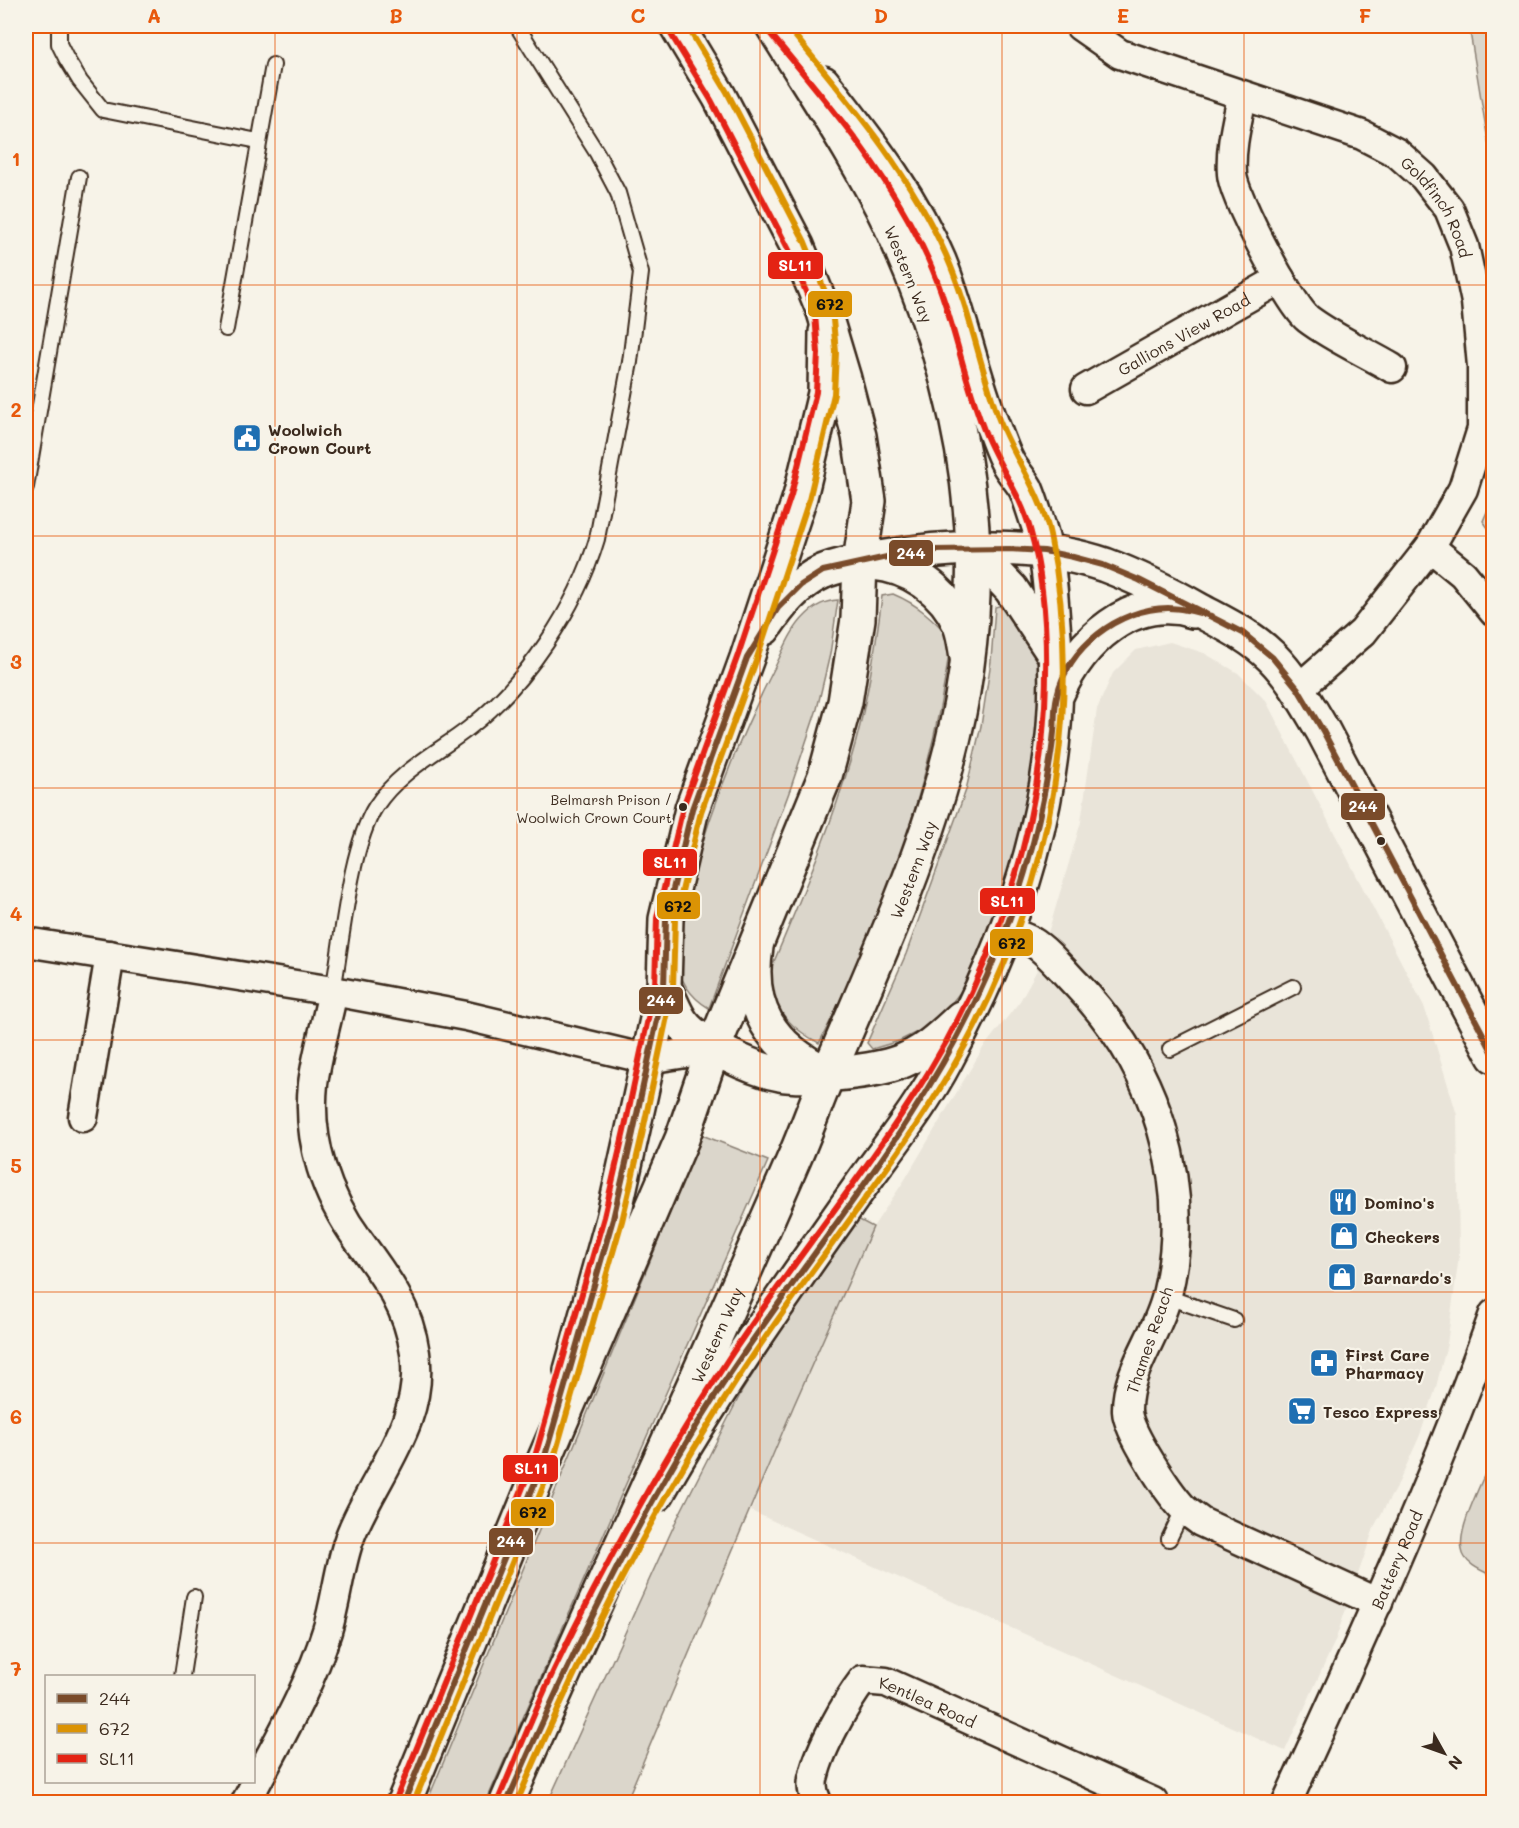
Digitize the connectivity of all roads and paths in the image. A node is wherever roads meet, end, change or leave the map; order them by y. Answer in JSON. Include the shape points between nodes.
{"nodes":[{"id":1,"x":59,"y":26,"type":"edge"},
{"id":2,"x":517,"y":26,"type":"edge"},
{"id":3,"x":677,"y":26,"type":"edge"},
{"id":4,"x":775,"y":26,"type":"edge"},
{"id":5,"x":1080,"y":26,"type":"edge"},
{"id":6,"x":273,"y":64,"type":"dead end"},
{"id":7,"x":1242,"y":97,"type":"junction"},
{"id":8,"x":258,"y":141,"type":"junction"},
{"id":9,"x":79,"y":177,"type":"dead end"},
{"id":10,"x":1280,"y":279,"type":"junction"},
{"id":11,"x":824,"y":312,"type":"junction"},
{"id":12,"x":226,"y":329,"type":"dead end"},
{"id":13,"x":1392,"y":368,"type":"dead end"},
{"id":14,"x":1086,"y":389,"type":"dead end"},
{"id":15,"x":26,"y":487,"type":"edge"},
{"id":16,"x":1430,"y":547,"type":"junction"},
{"id":17,"x":973,"y":549,"type":"junction"},
{"id":18,"x":1044,"y":551,"type":"junction"},
{"id":19,"x":860,"y":562,"type":"junction"},
{"id":20,"x":1494,"y":612,"type":"edge"},
{"id":21,"x":1210,"y":615,"type":"junction"},
{"id":22,"x":1055,"y":655,"type":"junction"},
{"id":23,"x":967,"y":657,"type":"junction"},
{"id":24,"x":747,"y":658,"type":"junction"},
{"id":25,"x":1298,"y":689,"type":"junction"},
{"id":26,"x":1057,"y":694,"type":"junction"},
{"id":27,"x":1006,"y":931,"type":"junction"},
{"id":28,"x":26,"y":942,"type":"edge"},
{"id":29,"x":756,"y":943,"type":"junction"},
{"id":30,"x":110,"y":955,"type":"junction"},
{"id":31,"x":664,"y":987,"type":"junction"},
{"id":32,"x":1293,"y":987,"type":"dead end"},
{"id":33,"x":333,"y":991,"type":"junction"},
{"id":34,"x":980,"y":992,"type":"junction"},
{"id":35,"x":713,"y":1049,"type":"junction"},
{"id":36,"x":1170,"y":1049,"type":"dead end"},
{"id":37,"x":1494,"y":1056,"type":"edge"},
{"id":38,"x":647,"y":1059,"type":"junction"},
{"id":39,"x":828,"y":1074,"type":"junction"},
{"id":40,"x":83,"y":1118,"type":"dead end"},
{"id":41,"x":1167,"y":1297,"type":"junction"},
{"id":42,"x":1494,"y":1314,"type":"edge"},
{"id":43,"x":1234,"y":1320,"type":"dead end"},
{"id":44,"x":543,"y":1463,"type":"junction"},
{"id":45,"x":1184,"y":1508,"type":"junction"},
{"id":46,"x":1169,"y":1539,"type":"dead end"},
{"id":47,"x":194,"y":1597,"type":"dead end"},
{"id":48,"x":1378,"y":1603,"type":"junction"},
{"id":49,"x":569,"y":1660,"type":"junction"},
{"id":50,"x":182,"y":1675,"type":"edge"},
{"id":51,"x":260,"y":1761,"type":"edge"},
{"id":52,"x":255,"y":1776,"type":"edge"},
{"id":53,"x":253,"y":1783,"type":"edge"},
{"id":54,"x":1111,"y":1794,"type":"edge"},
{"id":55,"x":246,"y":1803,"type":"edge"},
{"id":56,"x":404,"y":1803,"type":"edge"},
{"id":57,"x":507,"y":1803,"type":"edge"},
{"id":58,"x":817,"y":1803,"type":"edge"},
{"id":59,"x":1153,"y":1803,"type":"edge"},
{"id":60,"x":1287,"y":1803,"type":"edge"}],
"edges":[{"from":1,"to":8,"type":"lane","via":[[59,44],[66,58],[104,110]]},
{"from":2,"to":33,"type":"lane","via":[[618,193],[641,273],[630,362],[602,515],[589,566],[531,666],[470,728],[395,783],[375,807],[358,847]]},
{"from":3,"to":11,"type":"street","via":[[761,172]]},
{"from":4,"to":17,"type":"street","name":"Western Way","via":[[859,166],[913,278],[950,392],[967,487]]},
{"from":4,"to":18,"type":"street","name":"Western Way","via":[[879,154],[922,225],[954,300],[991,423],[1009,464],[1026,489]]},
{"from":5,"to":7,"type":"street","name":"Goldfinch Road","via":[[1120,54]]},
{"from":6,"to":8,"type":"lane"},
{"from":7,"to":10,"type":"street","via":[[1234,136],[1232,176]]},
{"from":7,"to":16,"type":"street","name":"Goldfinch Road","via":[[1362,135],[1397,153],[1424,177],[1449,209],[1464,246],[1476,302],[1482,429],[1463,489]]},
{"from":8,"to":12,"type":"lane"},
{"from":9,"to":15,"type":"lane"},
{"from":10,"to":13,"type":"street","via":[[1307,319]]},
{"from":10,"to":14,"type":"street","name":"Gallions View Road"},
{"from":11,"to":19,"type":"street","via":[[859,435],[869,501]]},
{"from":11,"to":24,"type":"street","via":[[825,393],[800,497]]},
{"from":16,"to":20,"type":"street","via":[[1463,574]]},
{"from":16,"to":25,"type":"street","name":"Goldfinch Road","via":[[1363,632]]},
{"from":17,"to":18,"type":"street"},
{"from":17,"to":19,"type":"street","via":[[934,550]]},
{"from":17,"to":22,"type":"street","via":[[1011,589]]},
{"from":17,"to":23,"type":"street","name":"Western Way"},
{"from":18,"to":21,"type":"street","via":[[1103,565]]},
{"from":18,"to":22,"type":"street","name":"Western Way"},
{"from":19,"to":23,"type":"street","name":"Western Way","via":[[889,564],[919,577],[943,598],[960,626]]},
{"from":19,"to":24,"type":"street","via":[[823,572],[801,585],[773,615]]},
{"from":19,"to":29,"type":"street","via":[[858,619],[845,702],[825,776]]},
{"from":21,"to":25,"type":"street","via":[[1243,633],[1272,657]]},
{"from":21,"to":26,"type":"street","via":[[1163,608],[1139,612],[1116,622],[1080,652]]},
{"from":22,"to":26,"type":"street","name":"Western Way"},
{"from":23,"to":39,"type":"street","name":"Western Way","via":[[960,713],[929,831]]},
{"from":24,"to":31,"type":"street","via":[[692,809],[666,919]]},
{"from":25,"to":37,"type":"street"},
{"from":26,"to":27,"type":"street","name":"Western Way","via":[[1039,818]]},
{"from":27,"to":34,"type":"street","name":"Western Way"},
{"from":27,"to":41,"type":"street","name":"Thames Reach","via":[[1032,941],[1066,974],[1109,1023],[1135,1063],[1165,1133],[1172,1173],[1176,1213]]},
{"from":28,"to":30,"type":"street"},
{"from":29,"to":35,"type":"street"},
{"from":29,"to":39,"type":"street","via":[[752,970],[756,997],[766,1023],[782,1045],[803,1062]]},
{"from":30,"to":33,"type":"street"},
{"from":30,"to":40,"type":"street"},
{"from":31,"to":35,"type":"street","via":[[683,1024]]},
{"from":31,"to":38,"type":"street"},
{"from":32,"to":36,"type":"lane"},
{"from":33,"to":38,"type":"street","via":[[466,1016]]},
{"from":33,"to":51,"type":"street","via":[[313,1084],[313,1131],[318,1161],[337,1206],[389,1280],[407,1318],[416,1355],[414,1389],[408,1425],[351,1534],[327,1630],[297,1707]]},
{"from":34,"to":39,"type":"street","via":[[940,1039],[918,1054],[894,1064]]},
{"from":34,"to":49,"type":"street","name":"Western Way","via":[[945,1062],[912,1114],[719,1391],[659,1492]]},
{"from":35,"to":38,"type":"street"},
{"from":35,"to":39,"type":"street","via":[[780,1074]]},
{"from":35,"to":44,"type":"street","via":[[682,1139]]},
{"from":38,"to":44,"type":"street","via":[[613,1219]]},
{"from":39,"to":49,"type":"street","name":"Western Way","via":[[795,1157]]},
{"from":41,"to":43,"type":"lane"},
{"from":41,"to":45,"type":"street","name":"Thames Reach","via":[[1130,1388],[1127,1411],[1134,1435]]},
{"from":42,"to":48,"type":"street","name":"Battery Road","via":[[1463,1400]]},
{"from":44,"to":56,"type":"street"},
{"from":45,"to":46,"type":"lane"},
{"from":45,"to":48,"type":"street","name":"Thames Reach","via":[[1201,1522]]},
{"from":47,"to":50,"type":"lane"},
{"from":48,"to":60,"type":"street","name":"Battery Road"},
{"from":49,"to":57,"type":"street","name":"Western Way"},
{"from":51,"to":52,"type":"street"},
{"from":53,"to":55,"type":"street"},
{"from":54,"to":58,"type":"street","name":"Kentlea Road","via":[[886,1682],[863,1680],[847,1701],[813,1776]]},
{"from":54,"to":59,"type":"street","name":"Kentlea Road"}]}
